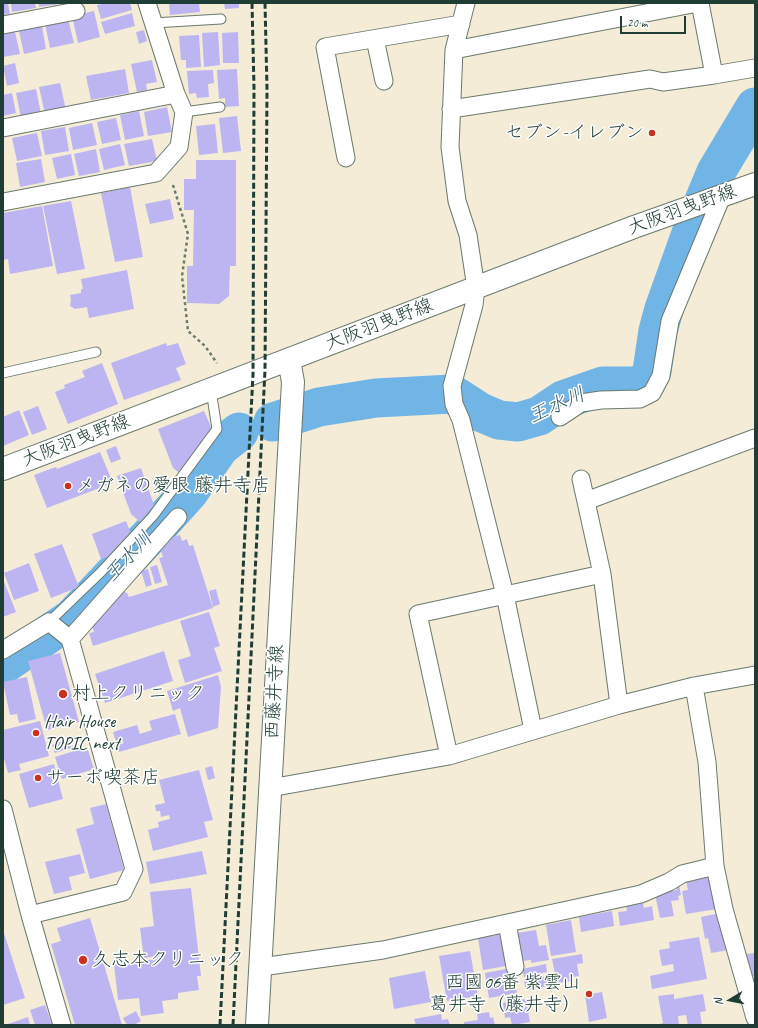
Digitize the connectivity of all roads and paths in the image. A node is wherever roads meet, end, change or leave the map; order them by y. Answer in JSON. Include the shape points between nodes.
{"nodes":[{"id":1,"x":147,"y":3,"type":"edge"},
{"id":2,"x":466,"y":3,"type":"edge"},
{"id":3,"x":699,"y":3,"type":"edge"},
{"id":4,"x":76,"y":11,"type":"dead end"},
{"id":5,"x":221,"y":19,"type":"dead end"},
{"id":6,"x":153,"y":23,"type":"junction"},
{"id":7,"x":461,"y":24,"type":"junction"},
{"id":8,"x":3,"y":25,"type":"edge"},
{"id":9,"x":375,"y":39,"type":"junction"},
{"id":10,"x":454,"y":50,"type":"junction"},
{"id":11,"x":755,"y":68,"type":"edge"},
{"id":12,"x":714,"y":75,"type":"junction"},
{"id":13,"x":384,"y":81,"type":"dead end"},
{"id":14,"x":176,"y":94,"type":"junction"},
{"id":15,"x":220,"y":107,"type":"dead end"},
{"id":16,"x":452,"y":109,"type":"junction"},
{"id":17,"x":184,"y":112,"type":"junction"},
{"id":18,"x":3,"y":128,"type":"edge"},
{"id":19,"x":171,"y":157,"type":"junction"},
{"id":20,"x":346,"y":158,"type":"dead end"},
{"id":21,"x":755,"y":184,"type":"edge"},
{"id":22,"x":715,"y":199,"type":"junction"},
{"id":23,"x":3,"y":202,"type":"edge"},
{"id":24,"x":476,"y":288,"type":"junction"},
{"id":25,"x":96,"y":352,"type":"dead end"},
{"id":26,"x":289,"y":360,"type":"junction"},
{"id":27,"x":3,"y":373,"type":"edge"},
{"id":28,"x":218,"y":386,"type":"junction"},
{"id":29,"x":560,"y":417,"type":"dead end"},
{"id":30,"x":755,"y":438,"type":"edge"},
{"id":31,"x":3,"y":469,"type":"edge"},
{"id":32,"x":581,"y":479,"type":"dead end"},
{"id":33,"x":586,"y":501,"type":"junction"},
{"id":34,"x":178,"y":517,"type":"dead end"},
{"id":35,"x":602,"y":574,"type":"junction"},
{"id":36,"x":505,"y":595,"type":"junction"},
{"id":37,"x":49,"y":622,"type":"junction"},
{"id":38,"x":70,"y":639,"type":"junction"},
{"id":39,"x":3,"y":650,"type":"edge"},
{"id":40,"x":755,"y":675,"type":"edge"},
{"id":41,"x":694,"y":686,"type":"junction"},
{"id":42,"x":619,"y":704,"type":"junction"},
{"id":43,"x":533,"y":730,"type":"junction"},
{"id":44,"x":449,"y":756,"type":"junction"},
{"id":45,"x":270,"y":788,"type":"junction"},
{"id":46,"x":3,"y":809,"type":"edge"},
{"id":47,"x":715,"y":866,"type":"junction"},
{"id":48,"x":30,"y":915,"type":"junction"},
{"id":49,"x":507,"y":923,"type":"junction"},
{"id":50,"x":261,"y":967,"type":"junction"},
{"id":51,"x":515,"y":967,"type":"dead end"},
{"id":52,"x":755,"y":1018,"type":"edge"},
{"id":53,"x":62,"y":1025,"type":"edge"},
{"id":54,"x":257,"y":1025,"type":"edge"}],
"edges":[{"from":1,"to":6,"type":"street"},
{"from":2,"to":7,"type":"street"},
{"from":3,"to":10,"type":"street"},
{"from":3,"to":12,"type":"street"},
{"from":4,"to":8,"type":"street"},
{"from":5,"to":6,"type":"lane"},
{"from":6,"to":14,"type":"street"},
{"from":7,"to":9,"type":"street"},
{"from":7,"to":10,"type":"street"},
{"from":9,"to":13,"type":"street"},
{"from":9,"to":20,"type":"street","via":[[325,47]]},
{"from":10,"to":16,"type":"street"},
{"from":11,"to":12,"type":"street"},
{"from":12,"to":16,"type":"street","via":[[663,82],[650,79]]},
{"from":14,"to":17,"type":"street"},
{"from":14,"to":18,"type":"street"},
{"from":15,"to":17,"type":"lane"},
{"from":16,"to":24,"type":"street","via":[[450,147],[458,202],[468,235]]},
{"from":17,"to":19,"type":"street","via":[[179,147]]},
{"from":19,"to":23,"type":"street","via":[[156,173]]},
{"from":19,"to":28,"type":"path","via":[[173,185],[188,234],[182,276],[188,330],[205,346],[217,364]]},
{"from":21,"to":22,"type":"main road","name":"大阪羽曳野線"},
{"from":22,"to":24,"type":"main road","name":"大阪羽曳野線"},
{"from":22,"to":29,"type":"street","via":[[670,321],[661,376],[652,393],[640,399],[581,403]]},
{"from":24,"to":26,"type":"main road","name":"大阪羽曳野線"},
{"from":24,"to":36,"type":"street","via":[[474,305],[452,386],[454,404],[461,420]]},
{"from":25,"to":27,"type":"lane"},
{"from":26,"to":28,"type":"main road","name":"大阪羽曳野線"},
{"from":26,"to":45,"type":"main road","name":"西藤井寺線","via":[[293,382]]},
{"from":28,"to":31,"type":"main road","name":"大阪羽曳野線"},
{"from":28,"to":37,"type":"lane","via":[[217,429],[153,516],[101,572]]},
{"from":30,"to":33,"type":"street"},
{"from":32,"to":33,"type":"street"},
{"from":33,"to":35,"type":"street"},
{"from":34,"to":38,"type":"street"},
{"from":35,"to":36,"type":"street"},
{"from":35,"to":42,"type":"street"},
{"from":36,"to":43,"type":"street"},
{"from":36,"to":44,"type":"street","via":[[418,614]]},
{"from":37,"to":38,"type":"street"},
{"from":37,"to":39,"type":"street"},
{"from":38,"to":48,"type":"street","via":[[134,869],[123,892]]},
{"from":40,"to":41,"type":"street"},
{"from":41,"to":42,"type":"street"},
{"from":41,"to":47,"type":"street","via":[[707,762]]},
{"from":42,"to":43,"type":"street"},
{"from":43,"to":44,"type":"street"},
{"from":44,"to":45,"type":"street"},
{"from":45,"to":50,"type":"main road","name":"西藤井寺線"},
{"from":46,"to":48,"type":"street"},
{"from":47,"to":49,"type":"street","via":[[682,874],[641,894]]},
{"from":47,"to":52,"type":"street","via":[[724,910]]},
{"from":48,"to":53,"type":"street"},
{"from":49,"to":50,"type":"street","via":[[384,950]]},
{"from":49,"to":51,"type":"street"},
{"from":50,"to":54,"type":"main road","name":"西藤井寺線"}]}
